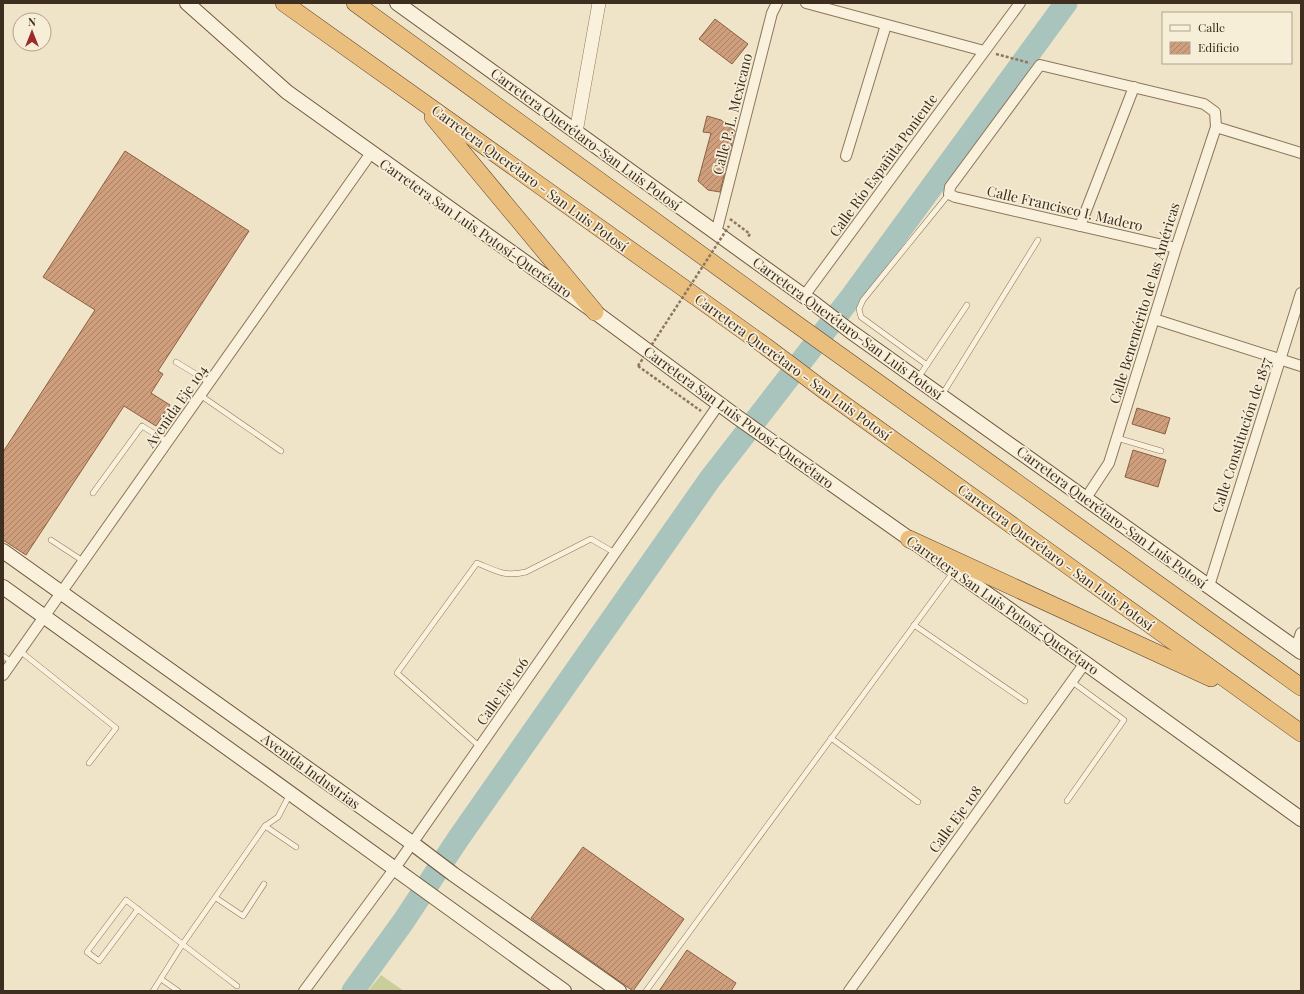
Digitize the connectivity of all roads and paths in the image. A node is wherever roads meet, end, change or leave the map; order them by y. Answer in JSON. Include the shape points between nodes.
{"nodes":[{"id":1,"x":187,"y":3,"type":"edge"},
{"id":2,"x":284,"y":3,"type":"edge"},
{"id":3,"x":397,"y":3,"type":"edge"},
{"id":4,"x":599,"y":3,"type":"edge"},
{"id":5,"x":777,"y":3,"type":"edge"},
{"id":6,"x":806,"y":3,"type":"edge"},
{"id":7,"x":1020,"y":3,"type":"edge"},
{"id":8,"x":360,"y":6,"type":"edge"},
{"id":9,"x":886,"y":25,"type":"junction"},
{"id":10,"x":984,"y":51,"type":"junction"},
{"id":11,"x":995,"y":54,"type":"dead end"},
{"id":12,"x":1028,"y":62,"type":"dead end"},
{"id":13,"x":1134,"y":87,"type":"junction"},
{"id":14,"x":418,"y":98,"type":"junction"},
{"id":15,"x":1216,"y":127,"type":"junction"},
{"id":16,"x":576,"y":132,"type":"junction"},
{"id":17,"x":371,"y":153,"type":"junction"},
{"id":18,"x":1301,"y":153,"type":"edge"},
{"id":19,"x":846,"y":156,"type":"dead end"},
{"id":20,"x":950,"y":194,"type":"junction"},
{"id":21,"x":721,"y":213,"type":"junction"},
{"id":22,"x":1080,"y":226,"type":"junction"},
{"id":23,"x":735,"y":230,"type":"dead end"},
{"id":24,"x":716,"y":233,"type":"junction"},
{"id":25,"x":741,"y":234,"type":"dead end"},
{"id":26,"x":1038,"y":240,"type":"dead end"},
{"id":27,"x":1176,"y":248,"type":"junction"},
{"id":28,"x":1301,"y":293,"type":"edge"},
{"id":29,"x":809,"y":300,"type":"junction"},
{"id":30,"x":967,"y":305,"type":"dead end"},
{"id":31,"x":595,"y":312,"type":"junction"},
{"id":32,"x":1154,"y":319,"type":"junction"},
{"id":33,"x":1280,"y":359,"type":"junction"},
{"id":34,"x":176,"y":362,"type":"dead end"},
{"id":35,"x":927,"y":365,"type":"junction"},
{"id":36,"x":1301,"y":366,"type":"edge"},
{"id":37,"x":918,"y":379,"type":"junction"},
{"id":38,"x":209,"y":382,"type":"junction"},
{"id":39,"x":200,"y":395,"type":"junction"},
{"id":40,"x":942,"y":396,"type":"junction"},
{"id":41,"x":719,"y":404,"type":"junction"},
{"id":42,"x":710,"y":417,"type":"junction"},
{"id":43,"x":1117,"y":438,"type":"junction"},
{"id":44,"x":168,"y":442,"type":"junction"},
{"id":45,"x":281,"y":450,"type":"dead end"},
{"id":46,"x":1161,"y":451,"type":"dead end"},
{"id":47,"x":93,"y":493,"type":"dead end"},
{"id":48,"x":1086,"y":498,"type":"junction"},
{"id":49,"x":909,"y":539,"type":"junction"},
{"id":50,"x":51,"y":540,"type":"dead end"},
{"id":51,"x":3,"y":551,"type":"edge"},
{"id":52,"x":615,"y":553,"type":"junction"},
{"id":53,"x":83,"y":561,"type":"junction"},
{"id":54,"x":954,"y":571,"type":"junction"},
{"id":55,"x":1208,"y":586,"type":"junction"},
{"id":56,"x":3,"y":587,"type":"edge"},
{"id":57,"x":62,"y":592,"type":"junction"},
{"id":58,"x":44,"y":617,"type":"junction"},
{"id":59,"x":914,"y":625,"type":"junction"},
{"id":60,"x":1301,"y":633,"type":"edge"},
{"id":61,"x":1298,"y":650,"type":"edge"},
{"id":62,"x":20,"y":651,"type":"junction"},
{"id":63,"x":3,"y":656,"type":"edge"},
{"id":64,"x":12,"y":662,"type":"junction"},
{"id":65,"x":1084,"y":663,"type":"junction"},
{"id":66,"x":3,"y":675,"type":"edge"},
{"id":67,"x":1071,"y":681,"type":"junction"},
{"id":68,"x":1301,"y":687,"type":"edge"},
{"id":69,"x":1248,"y":695,"type":"junction"},
{"id":70,"x":1025,"y":701,"type":"dead end"},
{"id":71,"x":1301,"y":733,"type":"edge"},
{"id":72,"x":830,"y":738,"type":"junction"},
{"id":73,"x":480,"y":747,"type":"junction"},
{"id":74,"x":89,"y":763,"type":"dead end"},
{"id":75,"x":290,"y":794,"type":"junction"},
{"id":76,"x":1066,"y":801,"type":"dead end"},
{"id":77,"x":918,"y":802,"type":"dead end"},
{"id":78,"x":1301,"y":819,"type":"edge"},
{"id":79,"x":265,"y":826,"type":"junction"},
{"id":80,"x":412,"y":843,"type":"junction"},
{"id":81,"x":296,"y":847,"type":"dead end"},
{"id":82,"x":395,"y":868,"type":"junction"},
{"id":83,"x":264,"y":884,"type":"dead end"},
{"id":84,"x":216,"y":898,"type":"junction"},
{"id":85,"x":138,"y":909,"type":"junction"},
{"id":86,"x":182,"y":945,"type":"junction"},
{"id":87,"x":161,"y":979,"type":"junction"},
{"id":88,"x":237,"y":986,"type":"dead end"},
{"id":89,"x":153,"y":991,"type":"edge"},
{"id":90,"x":178,"y":991,"type":"edge"},
{"id":91,"x":304,"y":991,"type":"edge"},
{"id":92,"x":564,"y":991,"type":"edge"},
{"id":93,"x":619,"y":991,"type":"edge"},
{"id":94,"x":646,"y":991,"type":"edge"},
{"id":95,"x":849,"y":991,"type":"edge"}],
"edges":[{"from":1,"to":17,"type":"main road","name":"Carretera San Luis Potosí-Querétaro","via":[[287,92]]},
{"from":2,"to":14,"type":"highway","name":"Carretera Querétaro - San Luis Potosí"},
{"from":3,"to":16,"type":"main road","name":"Carretera Querétaro-San Luis Potosí"},
{"from":4,"to":16,"type":"street"},
{"from":5,"to":21,"type":"street","name":"Calle P. L. Mexicano","via":[[772,13]]},
{"from":6,"to":9,"type":"street"},
{"from":7,"to":10,"type":"street","name":"Calle Río Españita Poniente"},
{"from":8,"to":68,"type":"highway"},
{"from":9,"to":10,"type":"street"},
{"from":9,"to":19,"type":"street"},
{"from":10,"to":29,"type":"street","name":"Calle Río Españita Poniente"},
{"from":11,"to":12,"type":"path"},
{"from":13,"to":15,"type":"street","name":"Calle Benemérito de las Américas","via":[[1204,104],[1215,112]]},
{"from":13,"to":20,"type":"street","via":[[1040,65],[950,187]]},
{"from":13,"to":22,"type":"street"},
{"from":14,"to":31,"type":"highway"},
{"from":14,"to":69,"type":"highway","name":"Carretera Querétaro - San Luis Potosí"},
{"from":15,"to":18,"type":"street"},
{"from":15,"to":27,"type":"street","name":"Calle Benemérito de las Américas"},
{"from":16,"to":24,"type":"main road","name":"Carretera Querétaro-San Luis Potosí"},
{"from":17,"to":31,"type":"main road","name":"Carretera San Luis Potosí-Querétaro"},
{"from":17,"to":38,"type":"street","name":"Avenida Eje 104"},
{"from":20,"to":22,"type":"street","name":"Calle Francisco I. Madero"},
{"from":20,"to":35,"type":"lane","via":[[862,300],[859,309],[861,317]]},
{"from":21,"to":24,"type":"street","name":"Calle P. L. Mexicano"},
{"from":21,"to":25,"type":"path","via":[[750,234],[747,238]]},
{"from":22,"to":27,"type":"street","name":"Calle Francisco I. Madero"},
{"from":23,"to":42,"type":"path","bridge":true,"via":[[729,226],[638,366]]},
{"from":24,"to":29,"type":"main road","name":"Carretera Querétaro-San Luis Potosí"},
{"from":26,"to":40,"type":"lane"},
{"from":27,"to":32,"type":"street","name":"Calle Benemérito de las Américas"},
{"from":28,"to":33,"type":"street","name":"Calle Constitución de 1857"},
{"from":29,"to":37,"type":"main road","name":"Carretera Querétaro-San Luis Potosí"},
{"from":30,"to":35,"type":"lane"},
{"from":31,"to":41,"type":"main road","name":"Carretera San Luis Potosí-Querétaro"},
{"from":32,"to":33,"type":"street"},
{"from":32,"to":43,"type":"street","name":"Calle Benemérito de las Américas"},
{"from":33,"to":36,"type":"street"},
{"from":33,"to":55,"type":"street","name":"Calle Constitución de 1857"},
{"from":34,"to":38,"type":"lane"},
{"from":35,"to":37,"type":"lane"},
{"from":37,"to":40,"type":"main road","name":"Carretera Querétaro-San Luis Potosí"},
{"from":38,"to":39,"type":"street","name":"Avenida Eje 104"},
{"from":39,"to":44,"type":"street","name":"Avenida Eje 104"},
{"from":39,"to":45,"type":"lane"},
{"from":40,"to":48,"type":"main road","name":"Carretera Querétaro-San Luis Potosí"},
{"from":41,"to":42,"type":"street","name":"Calle Eje 106"},
{"from":41,"to":49,"type":"main road","name":"Carretera San Luis Potosí-Querétaro"},
{"from":42,"to":52,"type":"street","name":"Calle Eje 106"},
{"from":43,"to":46,"type":"lane"},
{"from":43,"to":48,"type":"street","name":"Calle Benemérito de las Américas","via":[[1109,463]]},
{"from":44,"to":47,"type":"lane","via":[[142,426]]},
{"from":44,"to":53,"type":"street","name":"Avenida Eje 104"},
{"from":48,"to":55,"type":"main road","name":"Carretera Querétaro-San Luis Potosí"},
{"from":49,"to":54,"type":"main road","name":"Carretera San Luis Potosí-Querétaro"},
{"from":49,"to":69,"type":"highway"},
{"from":50,"to":53,"type":"lane"},
{"from":51,"to":57,"type":"main road","name":"Avenida Industrias"},
{"from":52,"to":73,"type":"street","name":"Calle Eje 106"},
{"from":52,"to":73,"type":"lane","via":[[591,539],[526,572],[505,574],[477,563],[397,673]]},
{"from":53,"to":57,"type":"street","name":"Avenida Eje 104"},
{"from":54,"to":59,"type":"lane"},
{"from":54,"to":65,"type":"main road","name":"Carretera San Luis Potosí-Querétaro"},
{"from":55,"to":61,"type":"main road","name":"Carretera Querétaro-San Luis Potosí"},
{"from":56,"to":58,"type":"main road"},
{"from":57,"to":58,"type":"street","name":"Avenida Eje 104"},
{"from":57,"to":80,"type":"main road","name":"Avenida Industrias"},
{"from":58,"to":62,"type":"street","name":"Avenida Eje 104"},
{"from":58,"to":75,"type":"main road"},
{"from":59,"to":70,"type":"lane"},
{"from":59,"to":72,"type":"lane"},
{"from":60,"to":61,"type":"street"},
{"from":62,"to":64,"type":"street","name":"Avenida Eje 104"},
{"from":62,"to":74,"type":"lane","via":[[116,728]]},
{"from":63,"to":64,"type":"lane"},
{"from":64,"to":66,"type":"street","name":"Avenida Eje 104"},
{"from":65,"to":67,"type":"street","name":"Calle Eje 108"},
{"from":65,"to":78,"type":"main road","name":"Carretera San Luis Potosí-Querétaro"},
{"from":67,"to":76,"type":"lane","via":[[1124,720]]},
{"from":67,"to":95,"type":"street","name":"Calle Eje 108"},
{"from":69,"to":71,"type":"highway","name":"Carretera Querétaro - San Luis Potosí"},
{"from":72,"to":77,"type":"lane"},
{"from":72,"to":94,"type":"lane"},
{"from":73,"to":80,"type":"street","name":"Calle Eje 106"},
{"from":75,"to":79,"type":"lane","via":[[278,817]]},
{"from":75,"to":82,"type":"main road"},
{"from":79,"to":81,"type":"lane"},
{"from":79,"to":84,"type":"lane"},
{"from":80,"to":82,"type":"street","name":"Calle Eje 106"},
{"from":80,"to":93,"type":"main road","name":"Avenida Industrias"},
{"from":82,"to":91,"type":"street","name":"Calle Eje 106"},
{"from":82,"to":92,"type":"main road"},
{"from":83,"to":84,"type":"lane","via":[[242,916]]},
{"from":84,"to":86,"type":"lane"},
{"from":85,"to":85,"type":"lane","via":[[126,900],[87,952],[99,961]]},
{"from":85,"to":86,"type":"lane"},
{"from":86,"to":87,"type":"lane"},
{"from":86,"to":88,"type":"lane"},
{"from":87,"to":89,"type":"lane"},
{"from":87,"to":90,"type":"lane"}]}
